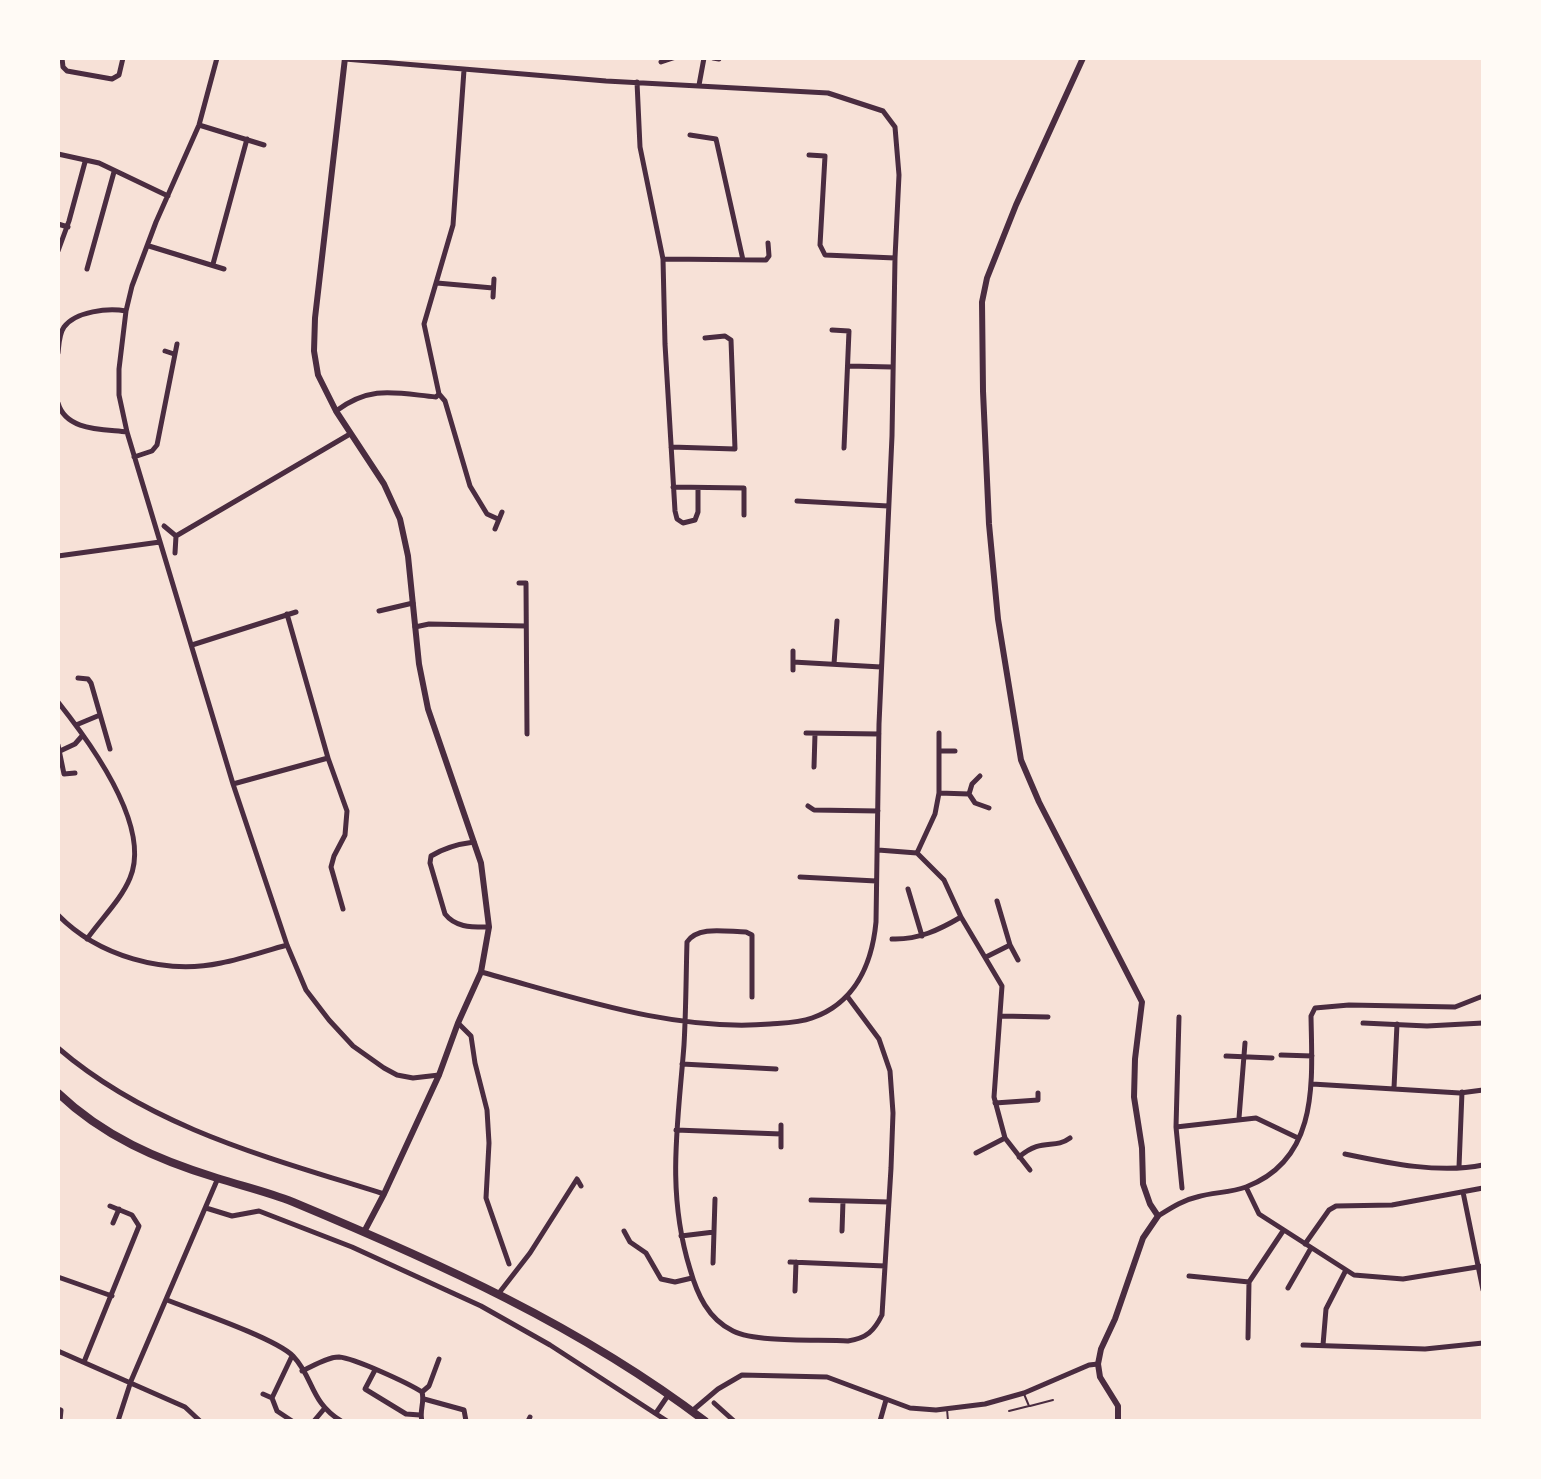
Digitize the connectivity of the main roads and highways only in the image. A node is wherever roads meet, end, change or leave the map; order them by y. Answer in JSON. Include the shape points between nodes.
{"nodes":[{"id":1,"x":59,"y":1095,"type":"edge"},
{"id":2,"x":705,"y":1421,"type":"edge"}],
"edges":[{"from":1,"to":2,"type":"main road","via":[[122,1141],[283,1198],[499,1293],[577,1335]]}]}
